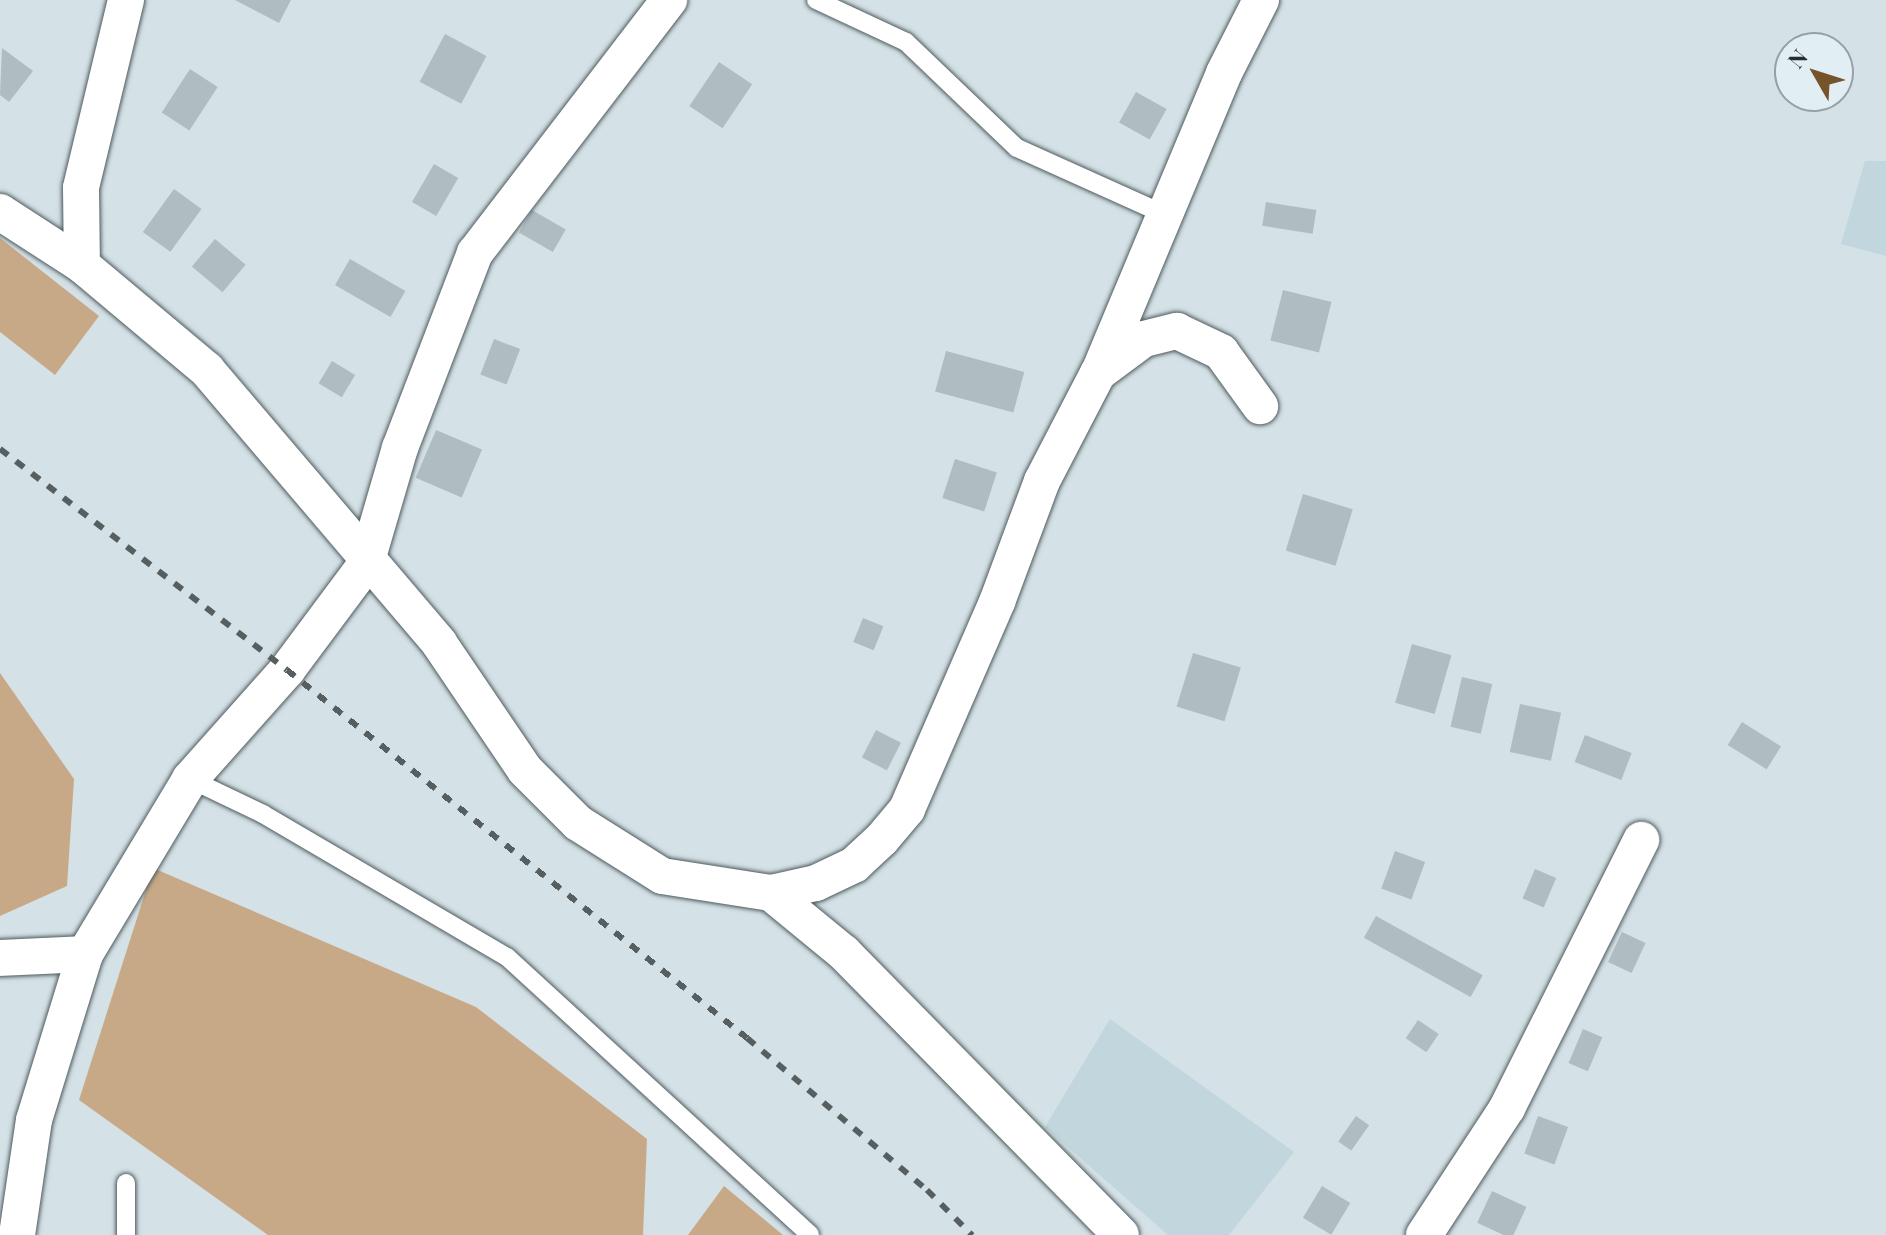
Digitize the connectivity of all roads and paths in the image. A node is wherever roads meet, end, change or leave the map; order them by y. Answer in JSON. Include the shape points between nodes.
{"nodes":[{"id":1,"x":126,"y":0,"type":"edge"},
{"id":2,"x":669,"y":0,"type":"edge"},
{"id":3,"x":816,"y":0,"type":"edge"},
{"id":4,"x":1261,"y":0,"type":"edge"},
{"id":5,"x":0,"y":212,"type":"edge"},
{"id":6,"x":1164,"y":214,"type":"junction"},
{"id":7,"x":82,"y":265,"type":"junction"},
{"id":8,"x":1098,"y":373,"type":"junction"},
{"id":9,"x":1260,"y":406,"type":"dead end"},
{"id":10,"x":366,"y":564,"type":"junction"},
{"id":11,"x":190,"y":779,"type":"junction"},
{"id":12,"x":1641,"y":840,"type":"dead end"},
{"id":13,"x":771,"y":893,"type":"junction"},
{"id":14,"x":85,"y":954,"type":"junction"},
{"id":15,"x":0,"y":958,"type":"edge"},
{"id":16,"x":126,"y":1183,"type":"dead end"},
{"id":17,"x":17,"y":1235,"type":"edge"},
{"id":18,"x":126,"y":1235,"type":"edge"},
{"id":19,"x":810,"y":1235,"type":"edge"},
{"id":20,"x":1121,"y":1235,"type":"edge"},
{"id":21,"x":1424,"y":1235,"type":"edge"}],
"edges":[{"from":1,"to":7,"type":"street","via":[[81,188]]},
{"from":2,"to":10,"type":"street","via":[[475,253],[400,448]]},
{"from":3,"to":6,"type":"lane","via":[[906,42],[1017,148]]},
{"from":4,"to":6,"type":"street"},
{"from":5,"to":7,"type":"street"},
{"from":6,"to":8,"type":"street"},
{"from":7,"to":10,"type":"street","via":[[207,370]]},
{"from":8,"to":9,"type":"street","via":[[1144,339],[1177,331],[1221,352]]},
{"from":8,"to":13,"type":"street","via":[[1042,481],[907,809],[854,865],[816,883]]},
{"from":10,"to":11,"type":"street","via":[[287,670]]},
{"from":10,"to":13,"type":"street","via":[[439,643],[525,770],[578,823],[662,876]]},
{"from":11,"to":14,"type":"street"},
{"from":11,"to":19,"type":"lane","via":[[263,814],[507,957]]},
{"from":12,"to":21,"type":"street","via":[[1507,1108]]},
{"from":13,"to":20,"type":"street","via":[[844,953]]},
{"from":14,"to":15,"type":"street"},
{"from":14,"to":17,"type":"street","via":[[34,1120]]},
{"from":16,"to":18,"type":"lane"}]}
